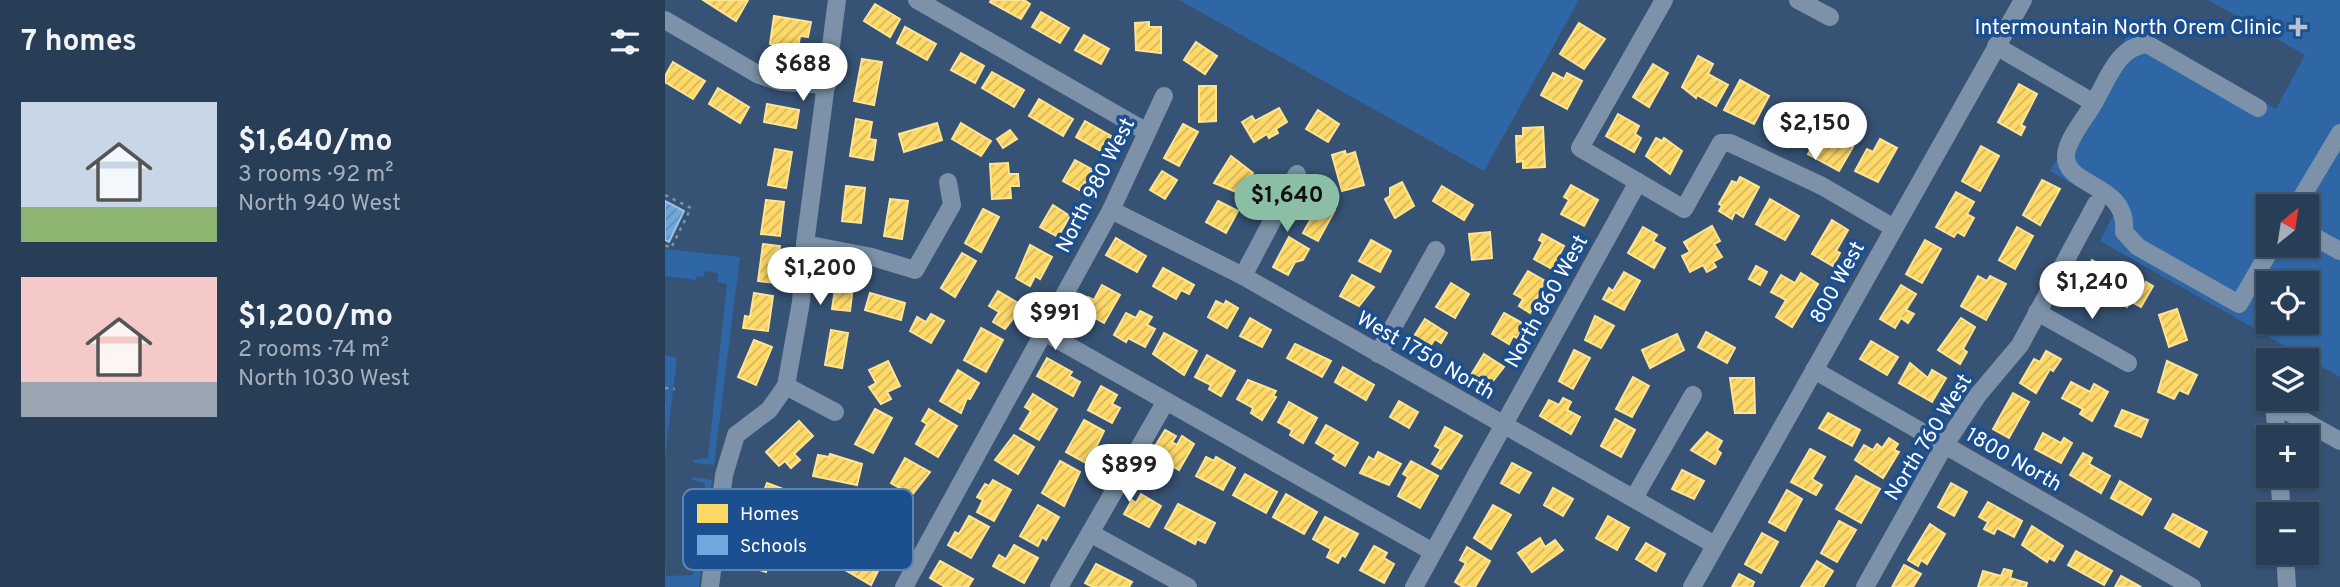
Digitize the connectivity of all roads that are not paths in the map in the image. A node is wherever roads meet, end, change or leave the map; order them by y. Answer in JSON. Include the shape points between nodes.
{"nodes":[{"id":1,"x":837,"y":0,"type":"edge"},
{"id":2,"x":917,"y":0,"type":"edge"},
{"id":3,"x":1798,"y":0,"type":"edge"},
{"id":4,"x":2022,"y":0,"type":"edge"},
{"id":5,"x":1663,"y":1,"type":"edge"},
{"id":6,"x":1830,"y":18,"type":"dead end"},
{"id":7,"x":665,"y":20,"type":"edge"},
{"id":8,"x":1996,"y":46,"type":"junction"},
{"id":9,"x":827,"y":85,"type":"junction"},
{"id":10,"x":1164,"y":96,"type":"dead end"},
{"id":11,"x":2094,"y":103,"type":"junction"},
{"id":12,"x":2258,"y":108,"type":"dead end"},
{"id":13,"x":1147,"y":132,"type":"junction"},
{"id":14,"x":2340,"y":134,"type":"edge"},
{"id":15,"x":1297,"y":174,"type":"dead end"},
{"id":16,"x":948,"y":182,"type":"dead end"},
{"id":17,"x":1638,"y":183,"type":"junction"},
{"id":18,"x":2305,"y":194,"type":"edge"},
{"id":19,"x":2096,"y":204,"type":"dead end"},
{"id":20,"x":1111,"y":210,"type":"junction"},
{"id":21,"x":1894,"y":228,"type":"junction"},
{"id":22,"x":2319,"y":239,"type":"edge"},
{"id":23,"x":805,"y":244,"type":"junction"},
{"id":24,"x":1436,"y":250,"type":"dead end"},
{"id":25,"x":2340,"y":251,"type":"edge"},
{"id":26,"x":2266,"y":257,"type":"edge"},
{"id":27,"x":1243,"y":276,"type":"junction"},
{"id":28,"x":2037,"y":312,"type":"junction"},
{"id":29,"x":1044,"y":332,"type":"junction"},
{"id":30,"x":1378,"y":354,"type":"junction"},
{"id":31,"x":2128,"y":363,"type":"dead end"},
{"id":32,"x":1814,"y":370,"type":"junction"},
{"id":33,"x":786,"y":386,"type":"junction"},
{"id":34,"x":1693,"y":395,"type":"dead end"},
{"id":35,"x":1166,"y":401,"type":"junction"},
{"id":36,"x":835,"y":412,"type":"dead end"},
{"id":37,"x":2276,"y":425,"type":"edge"},
{"id":38,"x":2311,"y":425,"type":"edge"},
{"id":39,"x":1503,"y":426,"type":"junction"},
{"id":40,"x":2319,"y":429,"type":"edge"},
{"id":41,"x":2340,"y":441,"type":"edge"},
{"id":42,"x":1944,"y":446,"type":"junction"},
{"id":43,"x":722,"y":489,"type":"edge"},
{"id":44,"x":1634,"y":498,"type":"junction"},
{"id":45,"x":1090,"y":533,"type":"junction"},
{"id":46,"x":1715,"y":545,"type":"junction"},
{"id":47,"x":1433,"y":552,"type":"junction"},
{"id":48,"x":2286,"y":565,"type":"edge"},
{"id":49,"x":904,"y":587,"type":"edge"},
{"id":50,"x":1059,"y":587,"type":"edge"},
{"id":51,"x":1188,"y":587,"type":"edge"},
{"id":52,"x":1414,"y":587,"type":"edge"},
{"id":53,"x":1692,"y":587,"type":"edge"},
{"id":54,"x":1865,"y":587,"type":"edge"},
{"id":55,"x":2192,"y":587,"type":"edge"},
{"id":56,"x":2287,"y":587,"type":"edge"}],
"edges":[{"from":1,"to":9,"type":"street"},
{"from":2,"to":13,"type":"street"},
{"from":3,"to":6,"type":"street"},
{"from":4,"to":8,"type":"street","name":"800 West"},
{"from":5,"to":17,"type":"street","via":[[1580,148]]},
{"from":7,"to":9,"type":"street","via":[[759,75],[781,82]]},
{"from":8,"to":11,"type":"street"},
{"from":8,"to":21,"type":"street","name":"800 West"},
{"from":9,"to":23,"type":"street"},
{"from":10,"to":13,"type":"street","name":"North 980 West"},
{"from":11,"to":12,"type":"street","via":[[2122,52],[2147,44]]},
{"from":11,"to":26,"type":"street","via":[[2066,155],[2068,166],[2121,205],[2126,216],[2124,232],[2138,247],[2239,304]]},
{"from":13,"to":20,"type":"street","name":"North 980 West"},
{"from":14,"to":18,"type":"street"},
{"from":15,"to":27,"type":"street"},
{"from":16,"to":23,"type":"street","via":[[952,205],[915,270]]},
{"from":17,"to":21,"type":"street","via":[[1684,209],[1721,143],[1730,143],[1822,186]]},
{"from":17,"to":39,"type":"street","name":"North 860 West"},
{"from":19,"to":28,"type":"street","name":"North 760 West"},
{"from":20,"to":27,"type":"street","name":"West 1750 North"},
{"from":20,"to":29,"type":"street","name":"North 980 West"},
{"from":21,"to":32,"type":"street","name":"800 West"},
{"from":22,"to":25,"type":"street"},
{"from":23,"to":33,"type":"street","via":[[801,302]]},
{"from":24,"to":30,"type":"street"},
{"from":27,"to":30,"type":"street","name":"West 1750 North"},
{"from":28,"to":31,"type":"street"},
{"from":28,"to":42,"type":"street","name":"North 760 West","via":[[2020,345]]},
{"from":29,"to":35,"type":"street"},
{"from":29,"to":49,"type":"street","name":"North 980 West"},
{"from":30,"to":39,"type":"street","name":"West 1750 North"},
{"from":32,"to":42,"type":"street","name":"1800 North"},
{"from":32,"to":46,"type":"street","name":"800 West"},
{"from":33,"to":36,"type":"street"},
{"from":33,"to":43,"type":"street","via":[[769,410],[736,435]]},
{"from":34,"to":44,"type":"street"},
{"from":35,"to":45,"type":"street"},
{"from":35,"to":47,"type":"street"},
{"from":37,"to":38,"type":"street","via":[[2274,404]]},
{"from":39,"to":44,"type":"street","name":"West 1750 North"},
{"from":39,"to":47,"type":"street","name":"North 860 West"},
{"from":40,"to":41,"type":"street"},
{"from":42,"to":54,"type":"street","name":"North 760 West"},
{"from":42,"to":55,"type":"street","name":"1800 North"},
{"from":44,"to":46,"type":"street","name":"West 1750 North"},
{"from":45,"to":50,"type":"street"},
{"from":45,"to":51,"type":"street"},
{"from":46,"to":53,"type":"street","name":"800 West"},
{"from":47,"to":52,"type":"street","name":"North 860 West"},
{"from":48,"to":56,"type":"street"}]}
